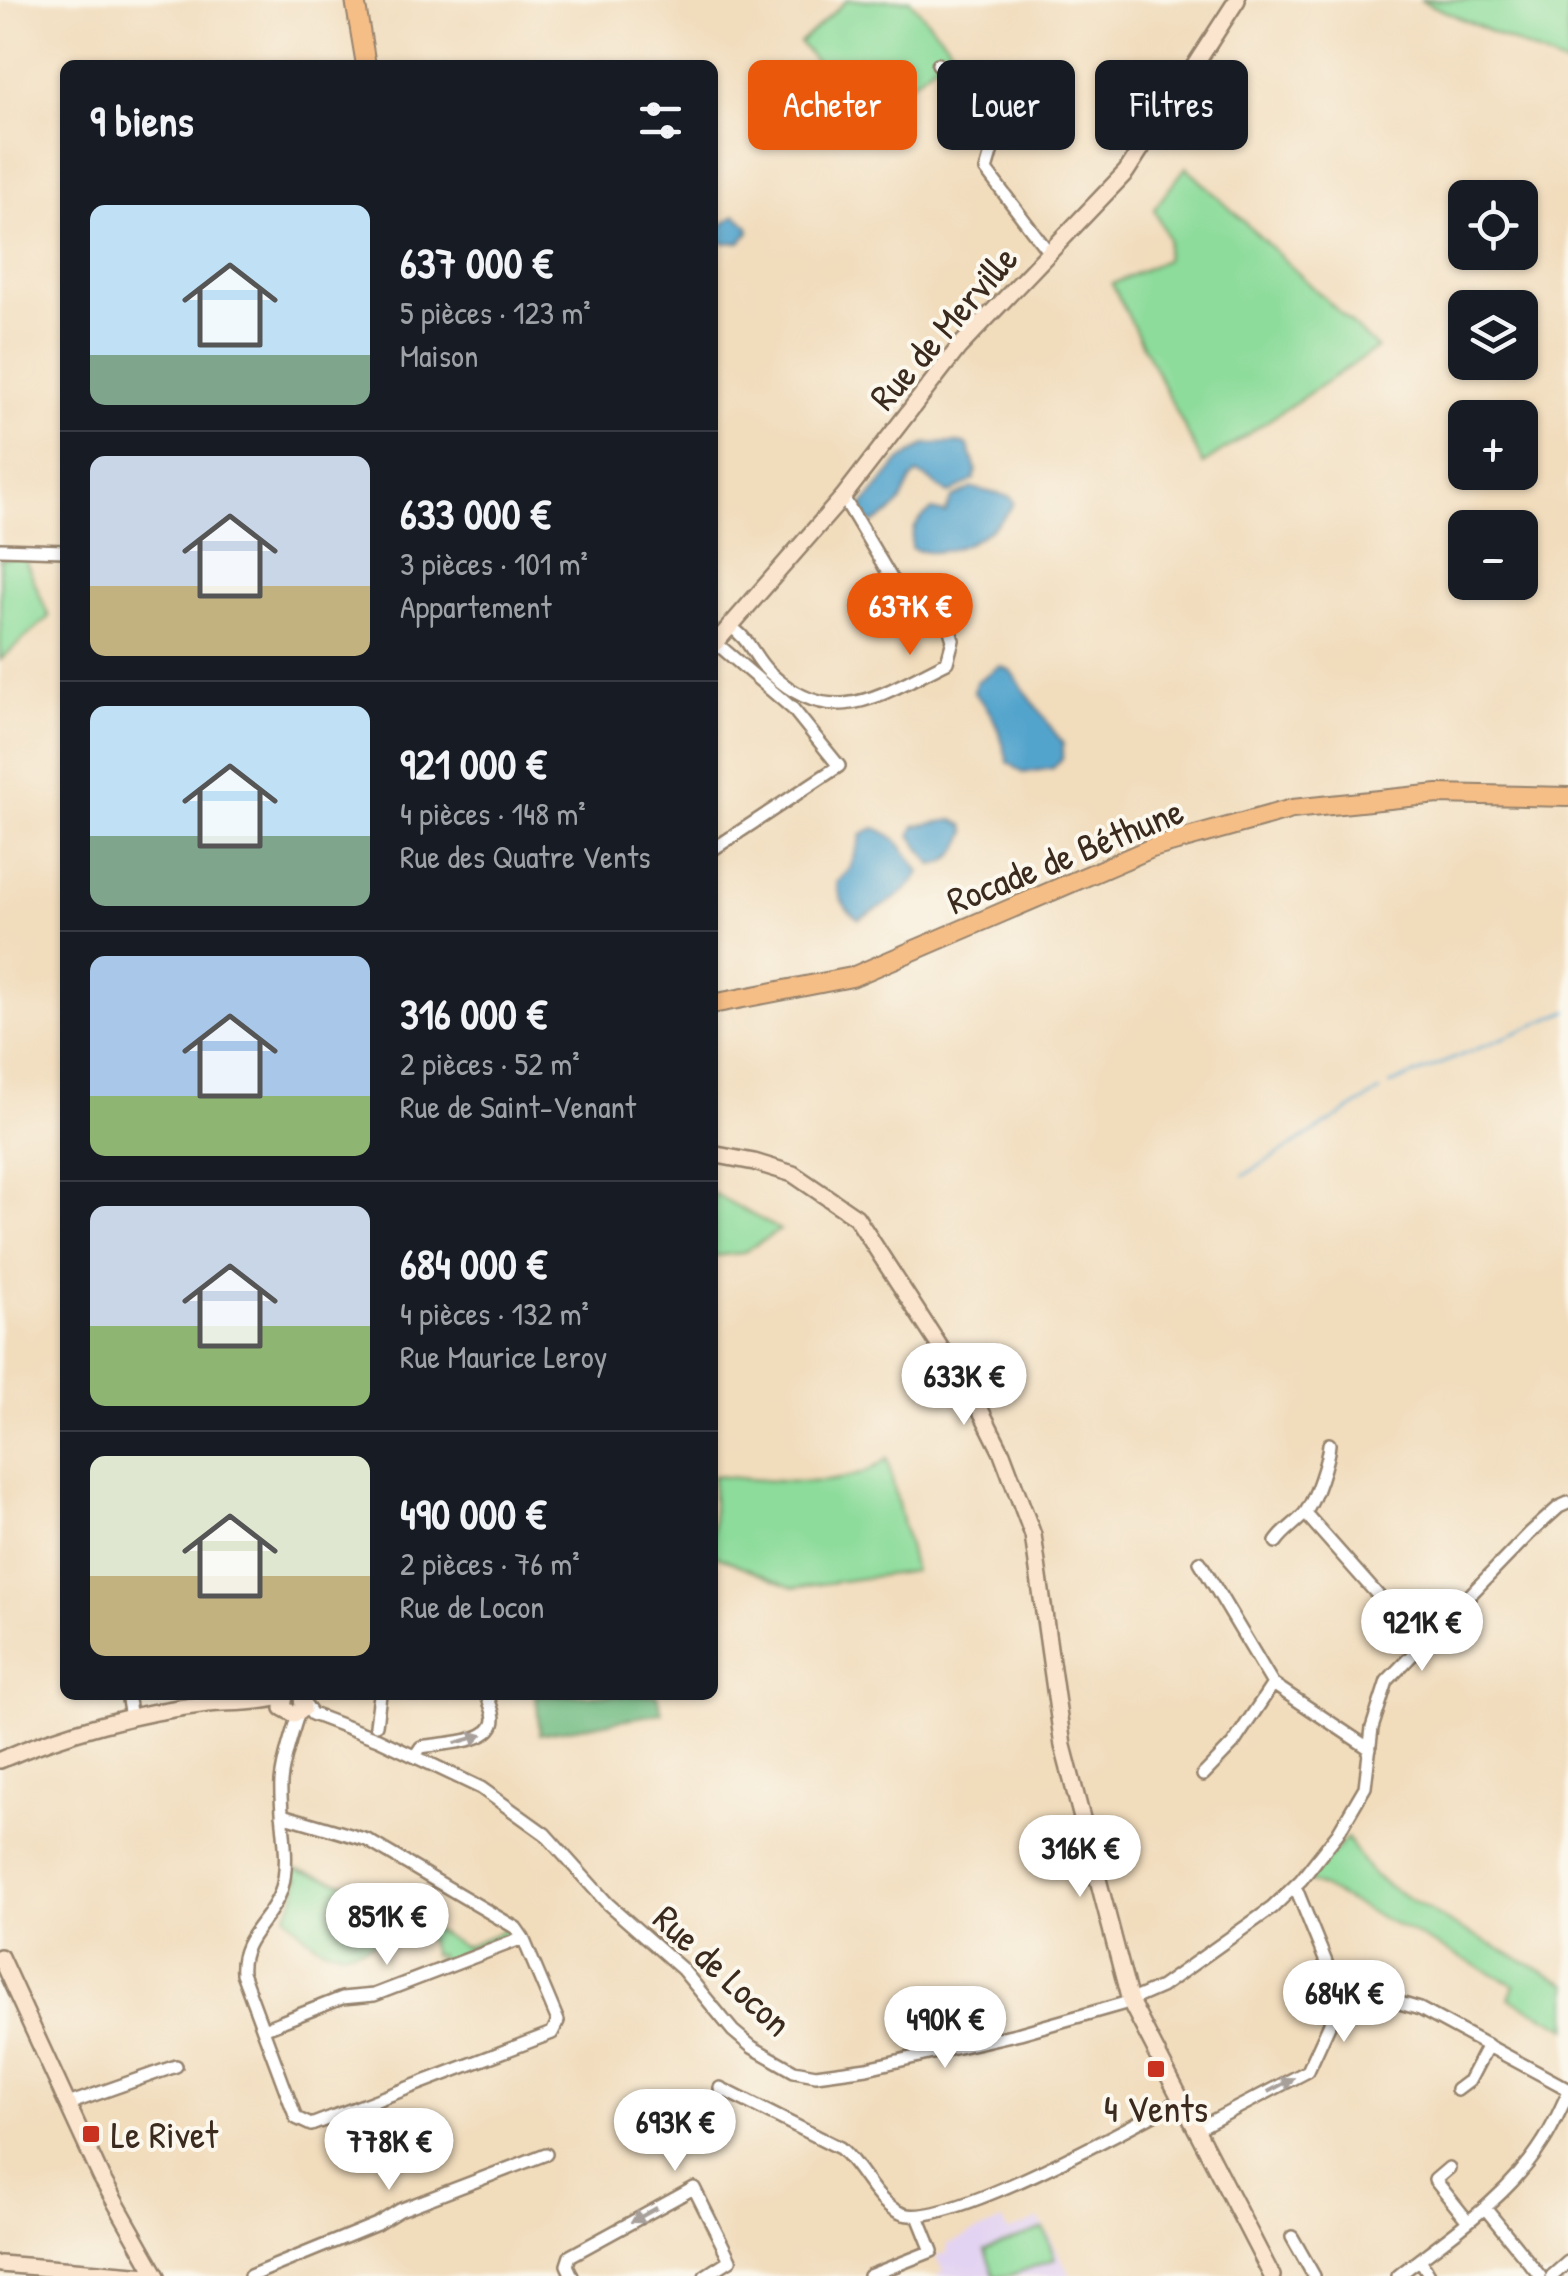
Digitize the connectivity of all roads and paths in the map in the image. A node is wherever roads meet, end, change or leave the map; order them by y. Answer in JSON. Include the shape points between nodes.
{"nodes":[{"id":1,"x":355,"y":0,"type":"edge"},
{"id":2,"x":1237,"y":0,"type":"edge"},
{"id":3,"x":365,"y":60,"type":"edge"},
{"id":4,"x":992,"y":150,"type":"edge"},
{"id":5,"x":1050,"y":254,"type":"junction"},
{"id":6,"x":843,"y":497,"type":"junction"},
{"id":7,"x":0,"y":549,"type":"edge"},
{"id":8,"x":60,"y":551,"type":"edge"},
{"id":9,"x":730,"y":626,"type":"junction"},
{"id":10,"x":718,"y":641,"type":"edge"},
{"id":11,"x":718,"y":649,"type":"edge"},
{"id":12,"x":1568,"y":797,"type":"edge"},
{"id":13,"x":718,"y":846,"type":"edge"},
{"id":14,"x":718,"y":1003,"type":"edge"},
{"id":15,"x":718,"y":1155,"type":"edge"},
{"id":16,"x":1329,"y":1444,"type":"dead end"},
{"id":17,"x":1568,"y":1504,"type":"edge"},
{"id":18,"x":1305,"y":1513,"type":"junction"},
{"id":19,"x":1276,"y":1542,"type":"dead end"},
{"id":20,"x":1200,"y":1562,"type":"dead end"},
{"id":21,"x":1422,"y":1645,"type":"junction"},
{"id":22,"x":1273,"y":1684,"type":"junction"},
{"id":23,"x":128,"y":1700,"type":"edge"},
{"id":24,"x":253,"y":1700,"type":"edge"},
{"id":25,"x":379,"y":1700,"type":"edge"},
{"id":26,"x":489,"y":1700,"type":"edge"},
{"id":27,"x":295,"y":1703,"type":"edge"},
{"id":28,"x":132,"y":1717,"type":"junction"},
{"id":29,"x":376,"y":1725,"type":"dead end"},
{"id":30,"x":1370,"y":1749,"type":"junction"},
{"id":31,"x":415,"y":1756,"type":"junction"},
{"id":32,"x":0,"y":1760,"type":"edge"},
{"id":33,"x":1203,"y":1775,"type":"dead end"},
{"id":34,"x":282,"y":1814,"type":"junction"},
{"id":35,"x":1298,"y":1883,"type":"junction"},
{"id":36,"x":524,"y":1938,"type":"junction"},
{"id":37,"x":0,"y":1957,"type":"edge"},
{"id":38,"x":4,"y":1976,"type":"edge"},
{"id":39,"x":1342,"y":1999,"type":"junction"},
{"id":40,"x":1130,"y":2001,"type":"junction"},
{"id":41,"x":263,"y":2029,"type":"junction"},
{"id":42,"x":1488,"y":2046,"type":"junction"},
{"id":43,"x":176,"y":2066,"type":"dead end"},
{"id":44,"x":720,"y":2088,"type":"dead end"},
{"id":45,"x":1457,"y":2090,"type":"dead end"},
{"id":46,"x":1568,"y":2091,"type":"edge"},
{"id":47,"x":1180,"y":2100,"type":"junction"},
{"id":48,"x":68,"y":2104,"type":"junction"},
{"id":49,"x":1565,"y":2108,"type":"edge"},
{"id":50,"x":1195,"y":2130,"type":"junction"},
{"id":51,"x":546,"y":2154,"type":"dead end"},
{"id":52,"x":1450,"y":2168,"type":"dead end"},
{"id":53,"x":1485,"y":2208,"type":"junction"},
{"id":54,"x":918,"y":2216,"type":"junction"},
{"id":55,"x":1467,"y":2220,"type":"junction"},
{"id":56,"x":1292,"y":2237,"type":"dead end"},
{"id":57,"x":1420,"y":2259,"type":"junction"},
{"id":58,"x":1568,"y":2262,"type":"edge"},
{"id":59,"x":0,"y":2264,"type":"edge"},
{"id":60,"x":148,"y":2276,"type":"edge"},
{"id":61,"x":157,"y":2276,"type":"edge"},
{"id":62,"x":250,"y":2276,"type":"edge"},
{"id":63,"x":572,"y":2276,"type":"edge"},
{"id":64,"x":704,"y":2276,"type":"edge"},
{"id":65,"x":869,"y":2276,"type":"edge"},
{"id":66,"x":1272,"y":2276,"type":"edge"},
{"id":67,"x":1314,"y":2276,"type":"edge"},
{"id":68,"x":1398,"y":2276,"type":"edge"},
{"id":69,"x":1430,"y":2276,"type":"edge"},
{"id":70,"x":1540,"y":2276,"type":"edge"},
{"id":71,"x":1552,"y":2276,"type":"edge"}],
"edges":[{"from":1,"to":3,"type":"main road"},
{"from":2,"to":5,"type":"street","name":"Rue de Merville","via":[[1126,172]]},
{"from":4,"to":5,"type":"street","via":[[986,170]]},
{"from":5,"to":6,"type":"street","name":"Rue de Merville","via":[[959,347]]},
{"from":6,"to":9,"type":"street","name":"Rue de Merville"},
{"from":6,"to":9,"type":"street","via":[[897,588],[944,611],[954,640],[947,662],[888,692],[828,706],[795,696]]},
{"from":7,"to":8,"type":"street"},
{"from":9,"to":10,"type":"street","name":"Rue de Merville"},
{"from":11,"to":13,"type":"street","via":[[793,709],[839,766]]},
{"from":12,"to":14,"type":"main road","name":"Rocade de Béthune","via":[[1438,794],[1292,809],[1152,848],[852,978]]},
{"from":15,"to":40,"type":"street","via":[[792,1174],[856,1217],[968,1387],[1002,1453],[1033,1536],[1062,1746]]},
{"from":16,"to":18,"type":"street"},
{"from":17,"to":21,"type":"street","name":"Rue de Locon","via":[[1530,1533]]},
{"from":18,"to":19,"type":"street"},
{"from":18,"to":21,"type":"street"},
{"from":20,"to":22,"type":"street"},
{"from":21,"to":30,"type":"street","name":"Rue de Locon","via":[[1387,1680]]},
{"from":22,"to":30,"type":"street"},
{"from":22,"to":33,"type":"street"},
{"from":23,"to":28,"type":"street"},
{"from":24,"to":27,"type":"street"},
{"from":24,"to":28,"type":"street"},
{"from":25,"to":29,"type":"street"},
{"from":31,"to":26,"type":"street","one_way":true,"via":[[421,1747],[485,1735],[494,1718]]},
{"from":27,"to":31,"type":"street","name":"Rue de Locon"},
{"from":27,"to":34,"type":"street","via":[[281,1779]]},
{"from":28,"to":32,"type":"street"},
{"from":30,"to":35,"type":"street","name":"Rue de Locon","via":[[1358,1803]]},
{"from":31,"to":40,"type":"street","name":"Rue de Locon","via":[[481,1788],[545,1834],[608,1904],[682,1969],[733,2032],[794,2072],[867,2068]]},
{"from":34,"to":36,"type":"street","via":[[367,1840],[496,1914]]},
{"from":34,"to":41,"type":"street","via":[[281,1890],[241,1957]]},
{"from":35,"to":39,"type":"street"},
{"from":35,"to":40,"type":"street","name":"Rue de Locon","via":[[1161,1987]]},
{"from":36,"to":41,"type":"street"},
{"from":36,"to":41,"type":"street","via":[[558,2021],[552,2034],[311,2126],[296,2118]]},
{"from":37,"to":38,"type":"street"},
{"from":38,"to":48,"type":"street"},
{"from":39,"to":42,"type":"street","via":[[1420,2009]]},
{"from":50,"to":39,"type":"street","one_way":true,"via":[[1308,2071]]},
{"from":40,"to":47,"type":"street"},
{"from":42,"to":45,"type":"street"},
{"from":42,"to":46,"type":"street"},
{"from":43,"to":48,"type":"street"},
{"from":44,"to":54,"type":"street","via":[[840,2148],[885,2202]]},
{"from":46,"to":49,"type":"street"},
{"from":47,"to":50,"type":"street"},
{"from":47,"to":54,"type":"street","via":[[992,2193]]},
{"from":48,"to":61,"type":"street"},
{"from":49,"to":53,"type":"street"},
{"from":50,"to":66,"type":"street"},
{"from":51,"to":62,"type":"street"},
{"from":52,"to":55,"type":"street","via":[[1435,2180]]},
{"from":53,"to":55,"type":"street"},
{"from":53,"to":70,"type":"street"},
{"from":54,"to":65,"type":"street","via":[[932,2251]]},
{"from":55,"to":57,"type":"street"},
{"from":56,"to":67,"type":"street"},
{"from":57,"to":68,"type":"street"},
{"from":57,"to":69,"type":"street"},
{"from":58,"to":71,"type":"street"},
{"from":59,"to":60,"type":"street"},
{"from":64,"to":63,"type":"street","one_way":true,"via":[[730,2260],[694,2188],[570,2256]]}]}
